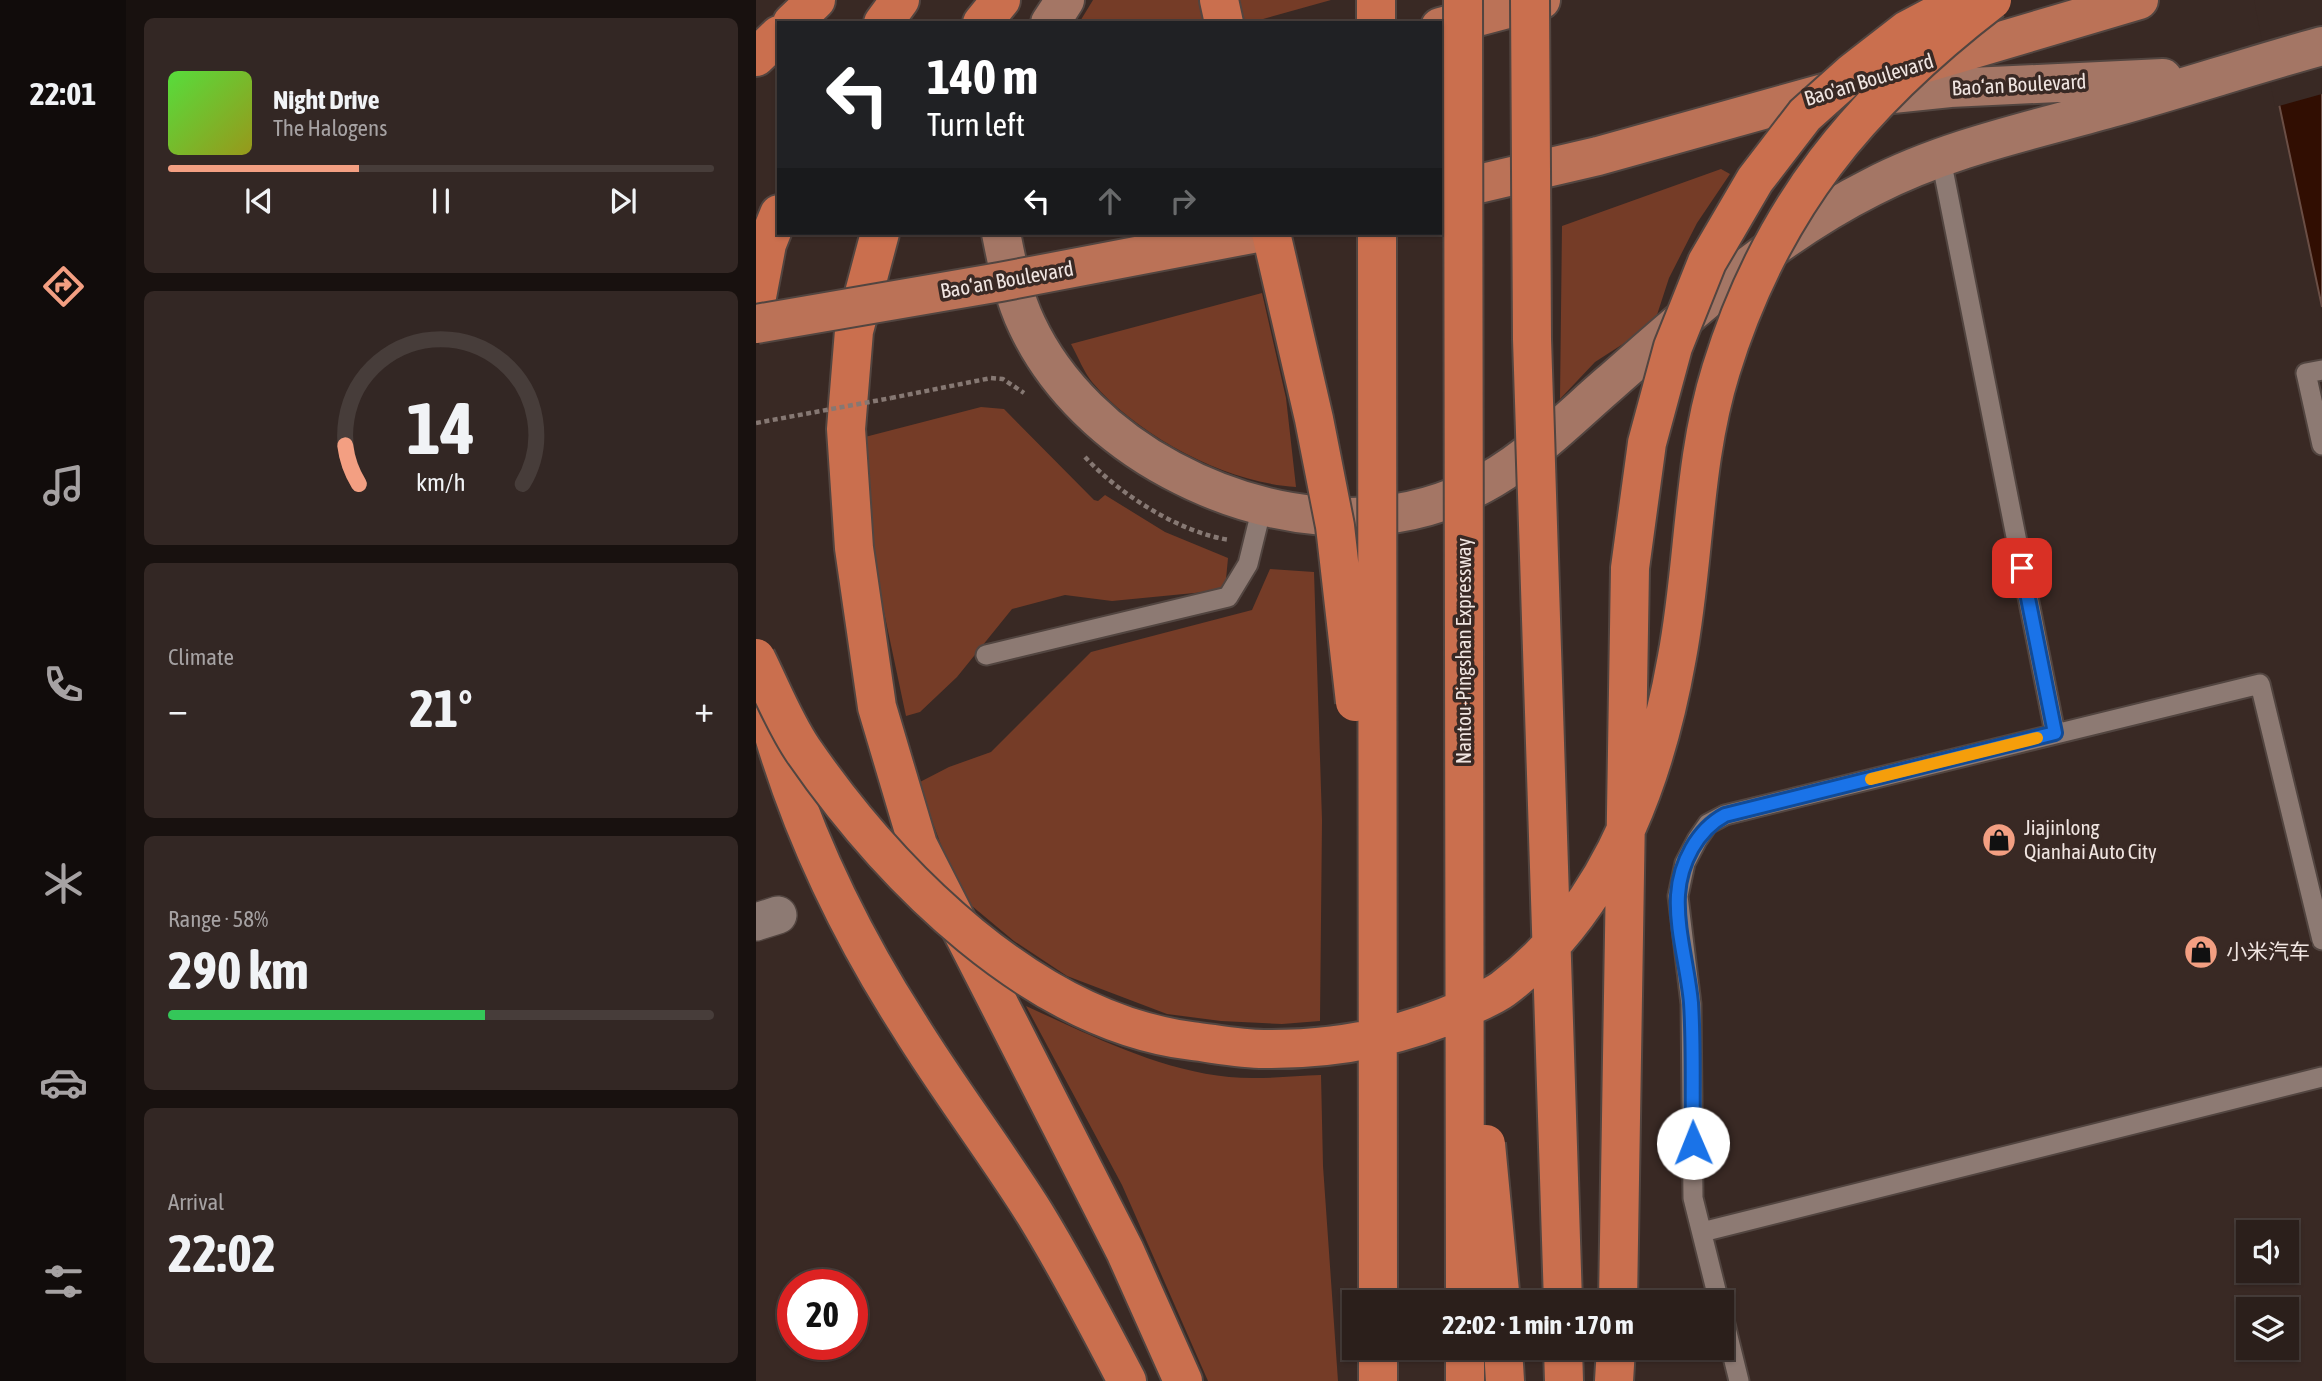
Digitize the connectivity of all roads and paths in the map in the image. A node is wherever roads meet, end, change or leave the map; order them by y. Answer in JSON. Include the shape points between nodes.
{"nodes":[{"id":1,"x":816,"y":0,"type":"edge"},
{"id":2,"x":900,"y":0,"type":"edge"},
{"id":3,"x":989,"y":0,"type":"edge"},
{"id":4,"x":1001,"y":0,"type":"edge"},
{"id":5,"x":1065,"y":0,"type":"edge"},
{"id":6,"x":1219,"y":0,"type":"edge"},
{"id":7,"x":1376,"y":0,"type":"edge"},
{"id":8,"x":1463,"y":0,"type":"edge"},
{"id":9,"x":1530,"y":0,"type":"edge"},
{"id":10,"x":1541,"y":0,"type":"edge"},
{"id":11,"x":1964,"y":0,"type":"edge"},
{"id":12,"x":1992,"y":0,"type":"edge"},
{"id":13,"x":2139,"y":0,"type":"edge"},
{"id":14,"x":794,"y":21,"type":"edge"},
{"id":15,"x":884,"y":21,"type":"edge"},
{"id":16,"x":977,"y":21,"type":"edge"},
{"id":17,"x":984,"y":21,"type":"edge"},
{"id":18,"x":1051,"y":21,"type":"edge"},
{"id":19,"x":1224,"y":21,"type":"edge"},
{"id":20,"x":1376,"y":21,"type":"edge"},
{"id":21,"x":1442,"y":26,"type":"edge"},
{"id":22,"x":777,"y":37,"type":"edge"},
{"id":23,"x":2322,"y":46,"type":"edge"},
{"id":24,"x":756,"y":57,"type":"edge"},
{"id":25,"x":2229,"y":72,"type":"junction"},
{"id":26,"x":1778,"y":107,"type":"junction"},
{"id":27,"x":1941,"y":159,"type":"junction"},
{"id":28,"x":1442,"y":194,"type":"edge"},
{"id":29,"x":777,"y":204,"type":"edge"},
{"id":30,"x":756,"y":209,"type":"edge"},
{"id":31,"x":777,"y":219,"type":"edge"},
{"id":32,"x":879,"y":235,"type":"edge"},
{"id":33,"x":1002,"y":235,"type":"edge"},
{"id":34,"x":1247,"y":235,"type":"edge"},
{"id":35,"x":1271,"y":235,"type":"edge"},
{"id":36,"x":1377,"y":235,"type":"edge"},
{"id":37,"x":1000,"y":282,"type":"junction"},
{"id":38,"x":756,"y":302,"type":"edge"},
{"id":39,"x":756,"y":324,"type":"edge"},
{"id":40,"x":756,"y":345,"type":"edge"},
{"id":41,"x":2316,"y":371,"type":"edge"},
{"id":42,"x":1025,"y":394,"type":"dead end"},
{"id":43,"x":756,"y":423,"type":"edge"},
{"id":44,"x":2322,"y":445,"type":"edge"},
{"id":45,"x":1078,"y":450,"type":"dead end"},
{"id":46,"x":1105,"y":478,"type":"dead end"},
{"id":47,"x":1262,"y":507,"type":"junction"},
{"id":48,"x":986,"y":655,"type":"dead end"},
{"id":49,"x":756,"y":658,"type":"edge"},
{"id":50,"x":756,"y":665,"type":"edge"},
{"id":51,"x":2055,"y":733,"type":"junction"},
{"id":52,"x":1377,"y":928,"type":"junction"},
{"id":53,"x":1464,"y":930,"type":"junction"},
{"id":54,"x":2322,"y":940,"type":"edge"},
{"id":55,"x":2322,"y":1077,"type":"edge"},
{"id":56,"x":1702,"y":1232,"type":"junction"},
{"id":57,"x":1378,"y":1290,"type":"edge"},
{"id":58,"x":1465,"y":1290,"type":"edge"},
{"id":59,"x":1500,"y":1290,"type":"edge"},
{"id":60,"x":1563,"y":1290,"type":"edge"},
{"id":61,"x":1618,"y":1290,"type":"edge"},
{"id":62,"x":1716,"y":1290,"type":"edge"},
{"id":63,"x":1734,"y":1358,"type":"edge"},
{"id":64,"x":1378,"y":1360,"type":"edge"},
{"id":65,"x":1465,"y":1360,"type":"edge"},
{"id":66,"x":1504,"y":1360,"type":"edge"},
{"id":67,"x":1563,"y":1360,"type":"edge"},
{"id":68,"x":1615,"y":1360,"type":"edge"},
{"id":69,"x":1127,"y":1381,"type":"edge"},
{"id":70,"x":1183,"y":1381,"type":"edge"},
{"id":71,"x":1378,"y":1381,"type":"edge"},
{"id":72,"x":1465,"y":1381,"type":"edge"},
{"id":73,"x":1505,"y":1381,"type":"edge"},
{"id":74,"x":1564,"y":1381,"type":"edge"},
{"id":75,"x":1614,"y":1381,"type":"edge"},
{"id":76,"x":1740,"y":1381,"type":"edge"}],
"edges":[{"from":1,"to":14,"type":"highway"},
{"from":2,"to":15,"type":"highway"},
{"from":3,"to":16,"type":"highway"},
{"from":4,"to":17,"type":"highway"},
{"from":5,"to":18,"type":"main road"},
{"from":6,"to":19,"type":"highway"},
{"from":7,"to":20,"type":"highway"},
{"from":8,"to":53,"type":"highway","name":"Nantou-Pingshan Expressway","bridge":true},
{"from":9,"to":60,"type":"highway","bridge":true,"via":[[1532,339]]},
{"from":10,"to":21,"type":"main road","bridge":true},
{"from":11,"to":61,"type":"highway","bridge":true,"via":[[1907,30],[1853,72],[1805,115],[1755,180],[1707,262],[1673,347],[1647,443],[1630,568]]},
{"from":12,"to":49,"type":"highway","bridge":true,"via":[[1900,79],[1845,136],[1793,204],[1750,290],[1720,373],[1707,432],[1679,651],[1663,727],[1640,797],[1606,871],[1560,938],[1499,992],[1427,1026],[1350,1044],[1262,1049],[1173,1039],[1096,1014],[1023,974],[965,931],[911,880],[801,747]]},
{"from":13,"to":26,"type":"main road","name":"Bao'an Boulevard"},
{"from":22,"to":24,"type":"highway"},
{"from":23,"to":25,"type":"main road","name":"Bao‘an Boulevard"},
{"from":25,"to":26,"type":"main road","name":"Bao‘an Boulevard","via":[[1950,88]]},
{"from":25,"to":27,"type":"main road"},
{"from":26,"to":28,"type":"main road","name":"Bao'an Boulevard","bridge":true},
{"from":27,"to":47,"type":"main road","via":[[1874,185],[1759,258],[1542,443],[1471,490],[1427,507],[1381,516],[1339,517]]},
{"from":27,"to":51,"type":"lane"},
{"from":29,"to":30,"type":"main road"},
{"from":31,"to":38,"type":"highway","via":[[767,244]]},
{"from":32,"to":70,"type":"highway","via":[[854,331],[846,429],[854,548],[877,707],[918,845],[1125,1251]]},
{"from":33,"to":47,"type":"main road","via":[[1025,323],[1048,365],[1078,399],[1118,436],[1162,465]]},
{"from":34,"to":37,"type":"main road","name":"Bao‘an Boulevard","bridge":true},
{"from":35,"to":52,"type":"highway","bridge":true,"via":[[1335,526]]},
{"from":36,"to":52,"type":"highway","bridge":true},
{"from":37,"to":39,"type":"main road","name":"Bao‘an Boulevard","bridge":true},
{"from":37,"to":40,"type":"main road","bridge":true},
{"from":41,"to":44,"type":"lane"},
{"from":42,"to":43,"type":"path","bridge":true,"via":[[1003,379],[991,378]]},
{"from":45,"to":46,"type":"path"},
{"from":47,"to":48,"type":"lane","via":[[1248,564],[1228,597]]},
{"from":50,"to":69,"type":"highway","via":[[774,743],[813,844],[857,935],[908,1025],[1034,1213]]},
{"from":51,"to":54,"type":"lane","via":[[2260,684]]},
{"from":51,"to":56,"type":"lane","via":[[1725,815],[1708,824],[1685,863],[1678,896],[1691,1004],[1693,1198]]},
{"from":52,"to":57,"type":"highway","bridge":true},
{"from":53,"to":58,"type":"highway","name":"Nantou-Pingshan Expressway","bridge":true},
{"from":53,"to":59,"type":"highway","bridge":true},
{"from":55,"to":56,"type":"lane"},
{"from":56,"to":62,"type":"lane"},
{"from":63,"to":76,"type":"lane"},
{"from":64,"to":71,"type":"highway"},
{"from":65,"to":72,"type":"highway"},
{"from":66,"to":73,"type":"highway"},
{"from":67,"to":74,"type":"highway"},
{"from":68,"to":75,"type":"highway"}]}
